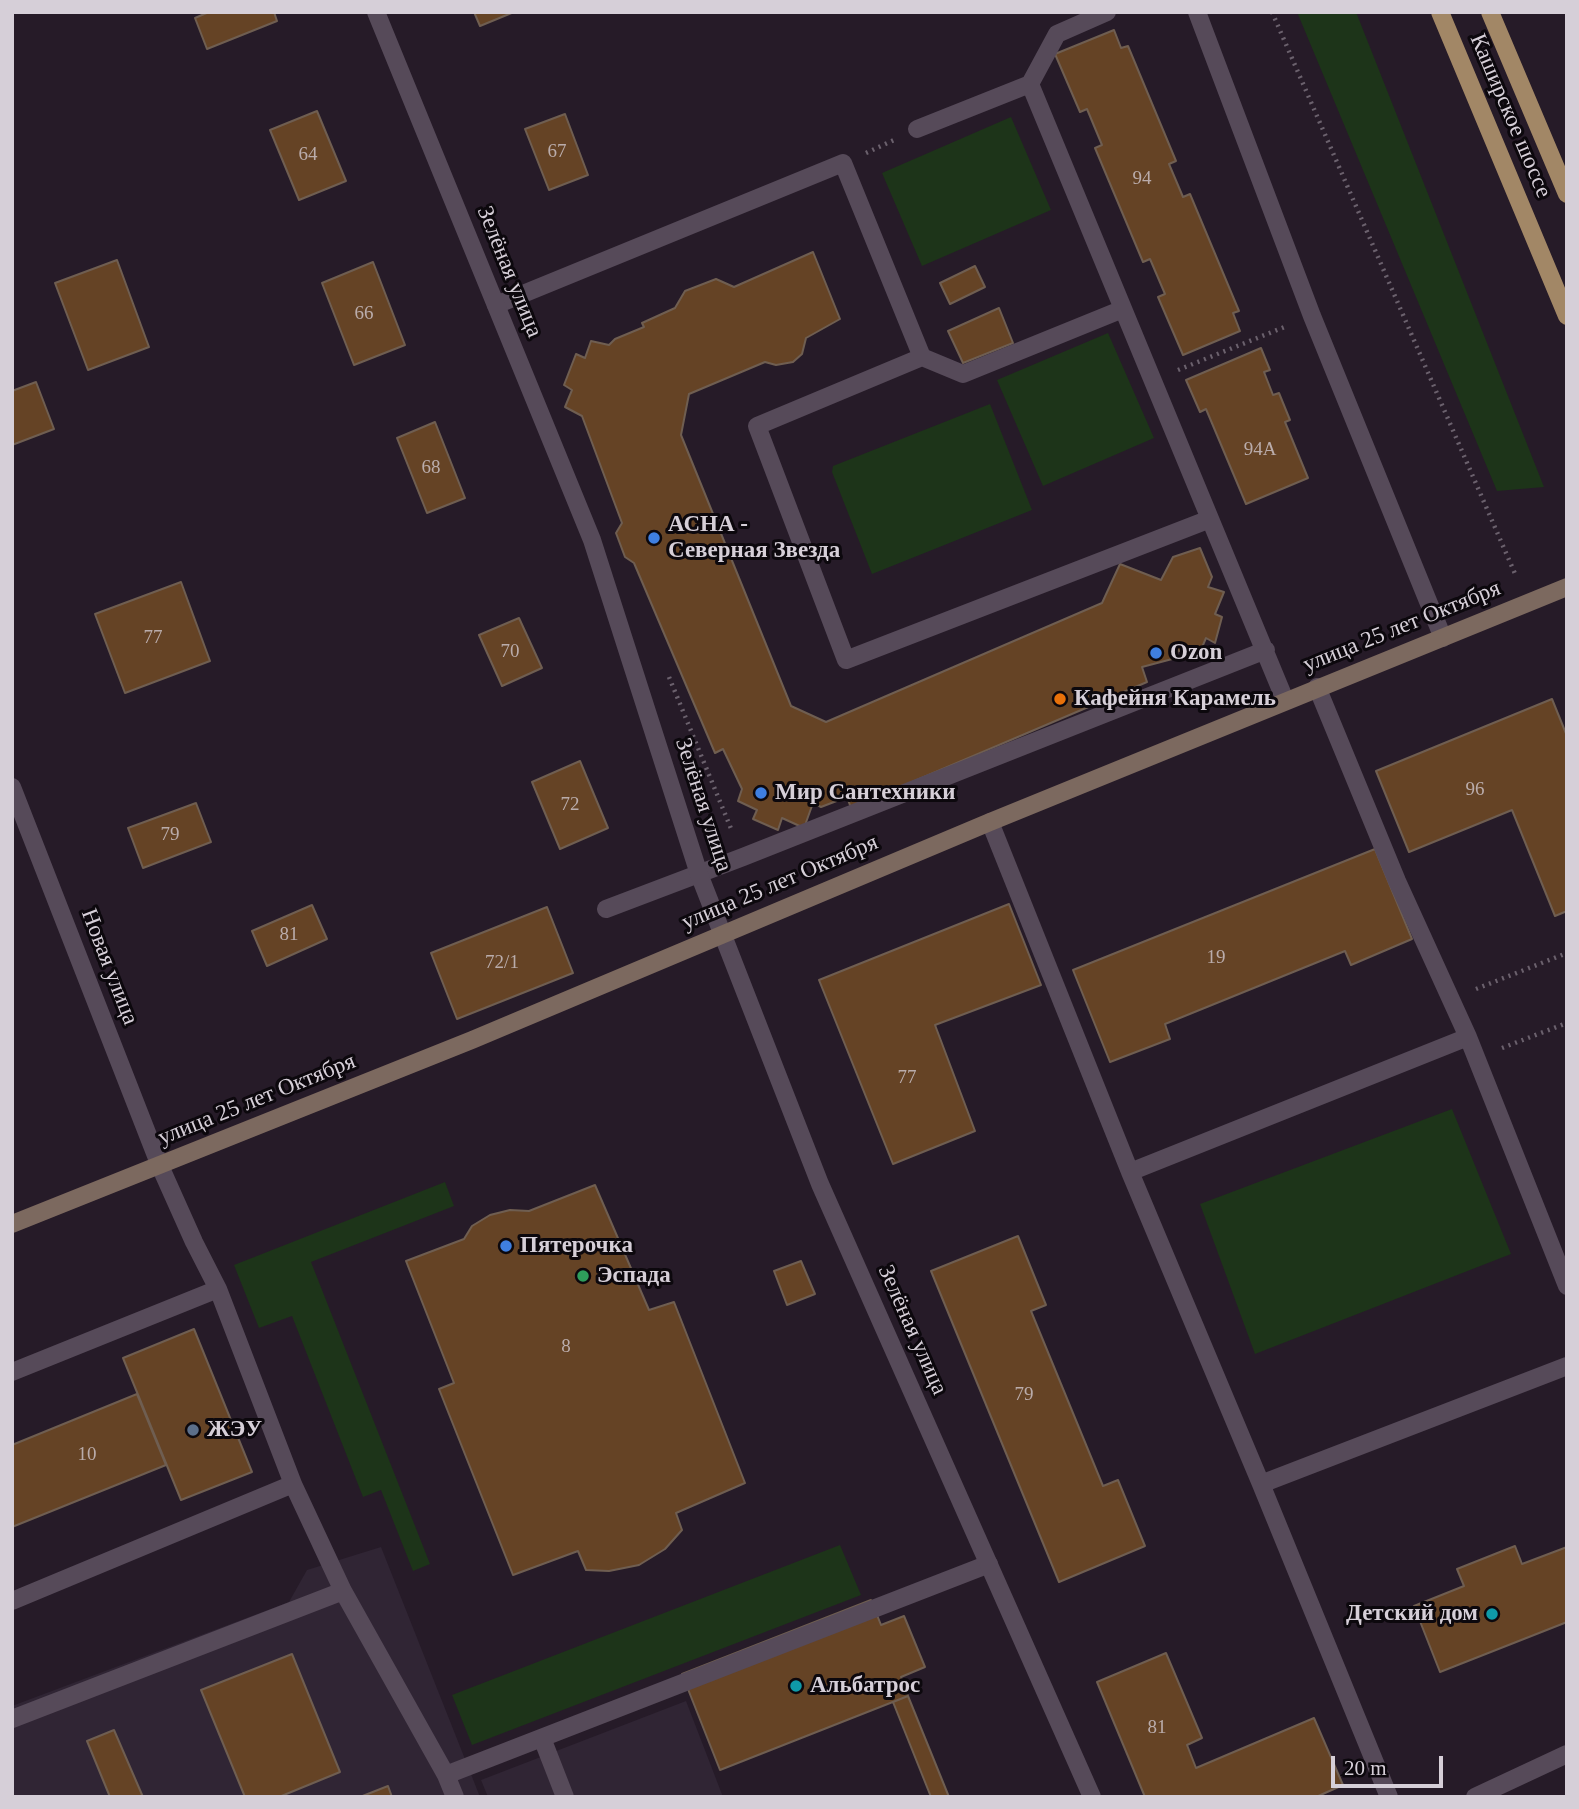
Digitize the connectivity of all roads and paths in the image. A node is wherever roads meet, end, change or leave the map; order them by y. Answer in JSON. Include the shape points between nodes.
{"nodes":[{"id":1,"x":376,"y":12,"type":"edge"},
{"id":2,"x":1107,"y":12,"type":"edge"},
{"id":3,"x":1197,"y":12,"type":"edge"},
{"id":4,"x":1272,"y":12,"type":"edge"},
{"id":5,"x":1440,"y":12,"type":"edge"},
{"id":6,"x":1490,"y":12,"type":"edge"},
{"id":7,"x":1030,"y":84,"type":"junction"},
{"id":8,"x":917,"y":129,"type":"joint"},
{"id":9,"x":843,"y":163,"type":"junction"},
{"id":10,"x":1567,"y":194,"type":"edge"},
{"id":11,"x":496,"y":305,"type":"junction"},
{"id":12,"x":1123,"y":310,"type":"junction"},
{"id":13,"x":1312,"y":316,"type":"junction"},
{"id":14,"x":1567,"y":316,"type":"edge"},
{"id":15,"x":922,"y":357,"type":"junction"},
{"id":16,"x":1152,"y":381,"type":"junction"},
{"id":17,"x":1210,"y":519,"type":"junction"},
{"id":18,"x":1516,"y":576,"type":"dead end"},
{"id":19,"x":1567,"y":587,"type":"edge"},
{"id":20,"x":1443,"y":638,"type":"junction"},
{"id":21,"x":1266,"y":650,"type":"junction"},
{"id":22,"x":1317,"y":687,"type":"junction"},
{"id":23,"x":1285,"y":700,"type":"junction"},
{"id":24,"x":12,"y":787,"type":"edge"},
{"id":25,"x":990,"y":821,"type":"junction"},
{"id":26,"x":699,"y":874,"type":"junction"},
{"id":27,"x":606,"y":909,"type":"dead end"},
{"id":28,"x":724,"y":934,"type":"junction"},
{"id":29,"x":1567,"y":953,"type":"edge"},
{"id":30,"x":1449,"y":999,"type":"junction"},
{"id":31,"x":1567,"y":1023,"type":"edge"},
{"id":32,"x":1468,"y":1037,"type":"junction"},
{"id":33,"x":1476,"y":1058,"type":"junction"},
{"id":34,"x":160,"y":1166,"type":"junction"},
{"id":35,"x":1130,"y":1172,"type":"junction"},
{"id":36,"x":12,"y":1224,"type":"edge"},
{"id":37,"x":1567,"y":1286,"type":"edge"},
{"id":38,"x":218,"y":1289,"type":"junction"},
{"id":39,"x":1567,"y":1366,"type":"edge"},
{"id":40,"x":12,"y":1372,"type":"edge"},
{"id":41,"x":293,"y":1483,"type":"junction"},
{"id":42,"x":1261,"y":1484,"type":"junction"},
{"id":43,"x":989,"y":1564,"type":"junction"},
{"id":44,"x":343,"y":1591,"type":"junction"},
{"id":45,"x":12,"y":1601,"type":"edge"},
{"id":46,"x":12,"y":1719,"type":"edge"},
{"id":47,"x":542,"y":1738,"type":"junction"},
{"id":48,"x":1567,"y":1754,"type":"edge"},
{"id":49,"x":446,"y":1775,"type":"junction"},
{"id":50,"x":455,"y":1797,"type":"edge"},
{"id":51,"x":565,"y":1797,"type":"edge"},
{"id":52,"x":1092,"y":1797,"type":"edge"},
{"id":53,"x":1389,"y":1797,"type":"edge"},
{"id":54,"x":1475,"y":1797,"type":"edge"}],
"edges":[{"from":1,"to":11,"type":"street","name":"Зелёная улица"},
{"from":2,"to":7,"type":"street","via":[[1057,34]]},
{"from":3,"to":13,"type":"street"},
{"from":4,"to":18,"type":"path"},
{"from":5,"to":14,"type":"main road","name":"Каширское шоссе"},
{"from":6,"to":10,"type":"main road","name":"Каширское шоссе"},
{"from":7,"to":8,"type":"street"},
{"from":7,"to":12,"type":"street"},
{"from":8,"to":9,"type":"path"},
{"from":9,"to":11,"type":"street"},
{"from":9,"to":15,"type":"street"},
{"from":11,"to":26,"type":"street","name":"Зелёная улица","via":[[592,540]]},
{"from":12,"to":15,"type":"street","via":[[962,373]]},
{"from":12,"to":16,"type":"street"},
{"from":13,"to":16,"type":"path"},
{"from":13,"to":20,"type":"street"},
{"from":15,"to":17,"type":"street","via":[[757,426],[846,660]]},
{"from":16,"to":17,"type":"street"},
{"from":17,"to":21,"type":"street"},
{"from":19,"to":20,"type":"street","name":"улица 25 лет Октября"},
{"from":20,"to":22,"type":"street","name":"улица 25 лет Октября"},
{"from":21,"to":23,"type":"street"},
{"from":21,"to":26,"type":"street"},
{"from":22,"to":23,"type":"street","name":"улица 25 лет Октября"},
{"from":22,"to":30,"type":"street"},
{"from":23,"to":25,"type":"street","name":"улица 25 лет Октября"},
{"from":24,"to":34,"type":"street","name":"Новая улица"},
{"from":25,"to":28,"type":"street","name":"улица 25 лет Октября"},
{"from":25,"to":35,"type":"street"},
{"from":26,"to":27,"type":"street"},
{"from":26,"to":28,"type":"street","name":"Зелёная улица"},
{"from":28,"to":34,"type":"street","name":"улица 25 лет Октября"},
{"from":28,"to":43,"type":"street","name":"Зелёная улица","via":[[820,1184]]},
{"from":29,"to":30,"type":"path"},
{"from":30,"to":32,"type":"street"},
{"from":31,"to":33,"type":"path"},
{"from":32,"to":33,"type":"street"},
{"from":32,"to":35,"type":"street"},
{"from":33,"to":37,"type":"street"},
{"from":34,"to":36,"type":"street","name":"улица 25 лет Октября"},
{"from":34,"to":38,"type":"street","name":"Новая улица"},
{"from":35,"to":42,"type":"street"},
{"from":38,"to":40,"type":"street"},
{"from":38,"to":41,"type":"street","name":"Новая улица"},
{"from":39,"to":42,"type":"street"},
{"from":41,"to":44,"type":"street","name":"Новая улица"},
{"from":41,"to":45,"type":"street"},
{"from":42,"to":53,"type":"street"},
{"from":43,"to":47,"type":"street"},
{"from":43,"to":52,"type":"street","name":"Зелёная улица"},
{"from":44,"to":46,"type":"street"},
{"from":44,"to":49,"type":"street","name":"Новая улица"},
{"from":47,"to":49,"type":"street"},
{"from":47,"to":51,"type":"street"},
{"from":48,"to":54,"type":"street"},
{"from":49,"to":50,"type":"street","name":"Новая улица"}]}
